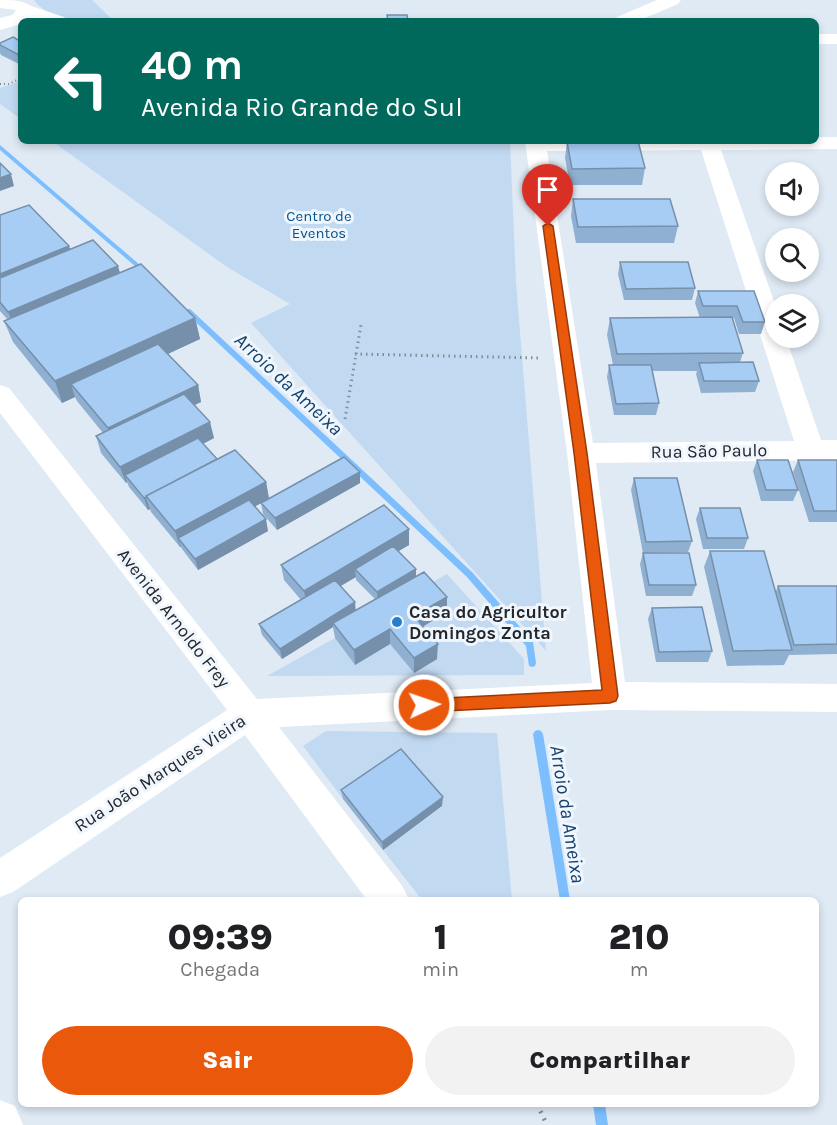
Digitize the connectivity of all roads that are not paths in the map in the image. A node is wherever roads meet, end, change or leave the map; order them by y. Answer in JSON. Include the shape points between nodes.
{"nodes":[{"id":1,"x":672,"y":0,"type":"edge"},
{"id":2,"x":0,"y":2,"type":"edge"},
{"id":3,"x":23,"y":10,"type":"edge"},
{"id":4,"x":48,"y":18,"type":"edge"},
{"id":5,"x":630,"y":18,"type":"edge"},
{"id":6,"x":18,"y":19,"type":"edge"},
{"id":7,"x":0,"y":24,"type":"edge"},
{"id":8,"x":819,"y":39,"type":"edge"},
{"id":9,"x":837,"y":39,"type":"edge"},
{"id":10,"x":819,"y":143,"type":"edge"},
{"id":11,"x":837,"y":143,"type":"edge"},
{"id":12,"x":536,"y":144,"type":"edge"},
{"id":13,"x":709,"y":144,"type":"edge"},
{"id":14,"x":0,"y":394,"type":"edge"},
{"id":15,"x":824,"y":450,"type":"edge"},
{"id":16,"x":580,"y":453,"type":"junction"},
{"id":17,"x":610,"y":696,"type":"junction"},
{"id":18,"x":837,"y":698,"type":"edge"},
{"id":19,"x":249,"y":714,"type":"junction"},
{"id":20,"x":0,"y":879,"type":"edge"},
{"id":21,"x":388,"y":897,"type":"edge"}],
"edges":[{"from":1,"to":5,"type":"street"},
{"from":2,"to":3,"type":"street"},
{"from":3,"to":4,"type":"street"},
{"from":6,"to":7,"type":"street"},
{"from":8,"to":9,"type":"street"},
{"from":10,"to":11,"type":"street"},
{"from":12,"to":16,"type":"street"},
{"from":13,"to":15,"type":"street"},
{"from":14,"to":19,"type":"street","name":"Avenida Arnoldo Frey"},
{"from":15,"to":16,"type":"street","name":"Rua São Paulo"},
{"from":16,"to":17,"type":"street"},
{"from":17,"to":18,"type":"street","name":"Rua João Marques Vieira"},
{"from":17,"to":19,"type":"street","name":"Rua João Marques Vieira"},
{"from":19,"to":20,"type":"street","name":"Rua João Marques Vieira"},
{"from":19,"to":21,"type":"street","name":"Avenida Arnoldo Frey"}]}
